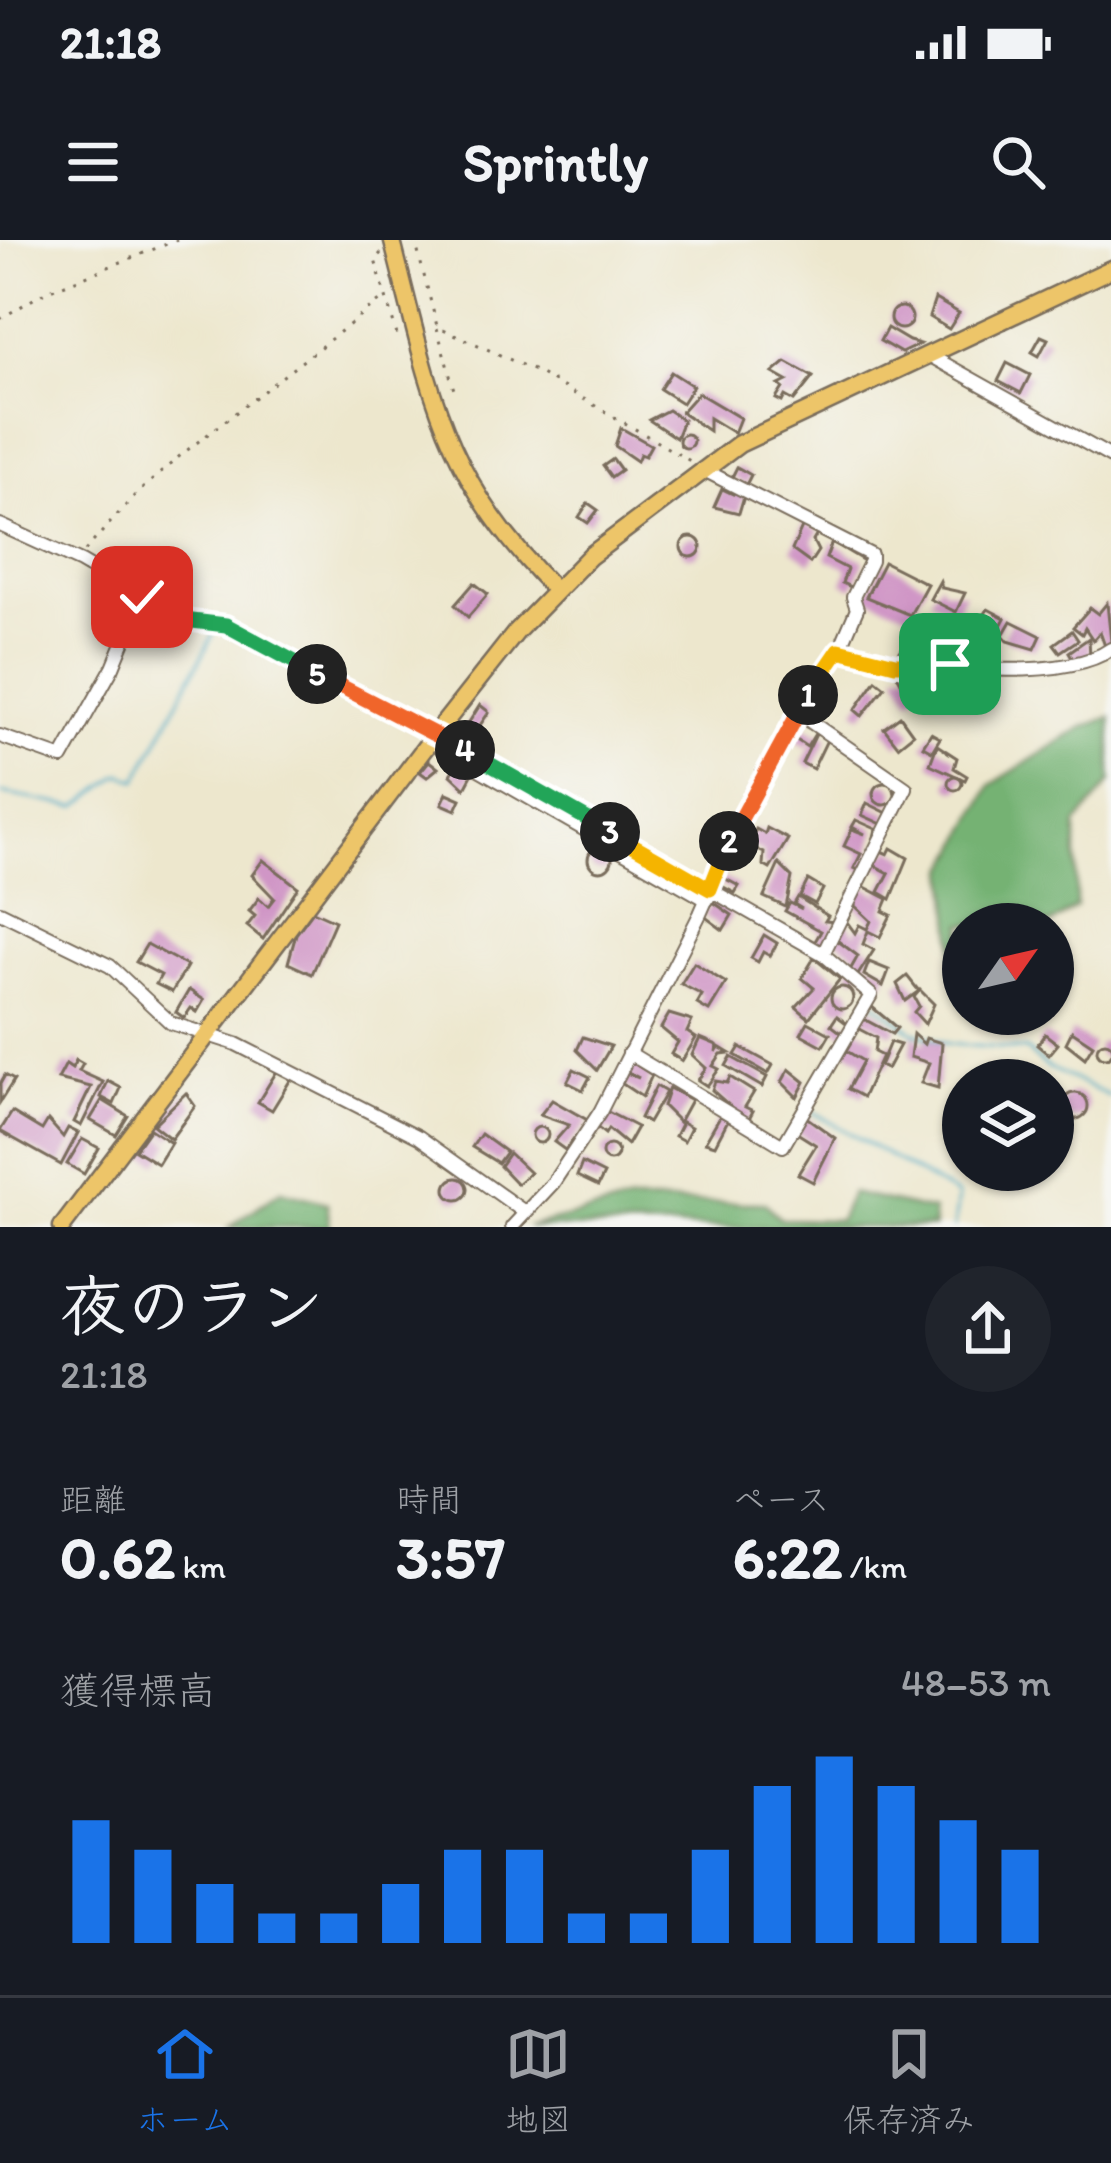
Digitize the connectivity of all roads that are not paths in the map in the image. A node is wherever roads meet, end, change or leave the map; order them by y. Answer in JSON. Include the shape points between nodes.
{"nodes":[{"id":1,"x":392,"y":240,"type":"edge"},
{"id":2,"x":1111,"y":269,"type":"edge"},
{"id":3,"x":926,"y":353,"type":"junction"},
{"id":4,"x":1111,"y":458,"type":"edge"},
{"id":5,"x":701,"y":469,"type":"junction"},
{"id":6,"x":0,"y":525,"type":"edge"},
{"id":7,"x":555,"y":590,"type":"junction"},
{"id":8,"x":142,"y":597,"type":"junction"},
{"id":9,"x":839,"y":650,"type":"junction"},
{"id":10,"x":1111,"y":650,"type":"edge"},
{"id":11,"x":798,"y":712,"type":"junction"},
{"id":12,"x":0,"y":736,"type":"edge"},
{"id":13,"x":433,"y":737,"type":"junction"},
{"id":14,"x":709,"y":895,"type":"junction"},
{"id":15,"x":0,"y":912,"type":"edge"},
{"id":16,"x":823,"y":954,"type":"junction"},
{"id":17,"x":208,"y":1034,"type":"junction"},
{"id":18,"x":628,"y":1053,"type":"junction"},
{"id":19,"x":523,"y":1211,"type":"junction"},
{"id":20,"x":62,"y":1227,"type":"edge"},
{"id":21,"x":512,"y":1227,"type":"edge"}],
"edges":[{"from":1,"to":7,"type":"main road","via":[[447,442],[492,522]]},
{"from":2,"to":3,"type":"highway"},
{"from":3,"to":4,"type":"street"},
{"from":3,"to":5,"type":"highway","via":[[788,417]]},
{"from":5,"to":7,"type":"highway"},
{"from":5,"to":9,"type":"street","via":[[871,555]]},
{"from":6,"to":8,"type":"street"},
{"from":7,"to":13,"type":"highway"},
{"from":8,"to":12,"type":"street","via":[[62,758]]},
{"from":8,"to":13,"type":"street","via":[[184,620],[226,625]]},
{"from":9,"to":10,"type":"street","via":[[895,664],[1037,670],[1083,666]]},
{"from":9,"to":11,"type":"street"},
{"from":11,"to":14,"type":"street"},
{"from":11,"to":16,"type":"street","via":[[906,788]]},
{"from":13,"to":14,"type":"street"},
{"from":13,"to":17,"type":"highway"},
{"from":14,"to":16,"type":"street"},
{"from":14,"to":18,"type":"street"},
{"from":15,"to":17,"type":"street","via":[[110,966],[171,1023]]},
{"from":16,"to":18,"type":"street","via":[[869,998],[783,1146]]},
{"from":17,"to":19,"type":"street","via":[[418,1137]]},
{"from":17,"to":20,"type":"highway"},
{"from":18,"to":19,"type":"street","via":[[553,1183]]},
{"from":19,"to":21,"type":"street"}]}
